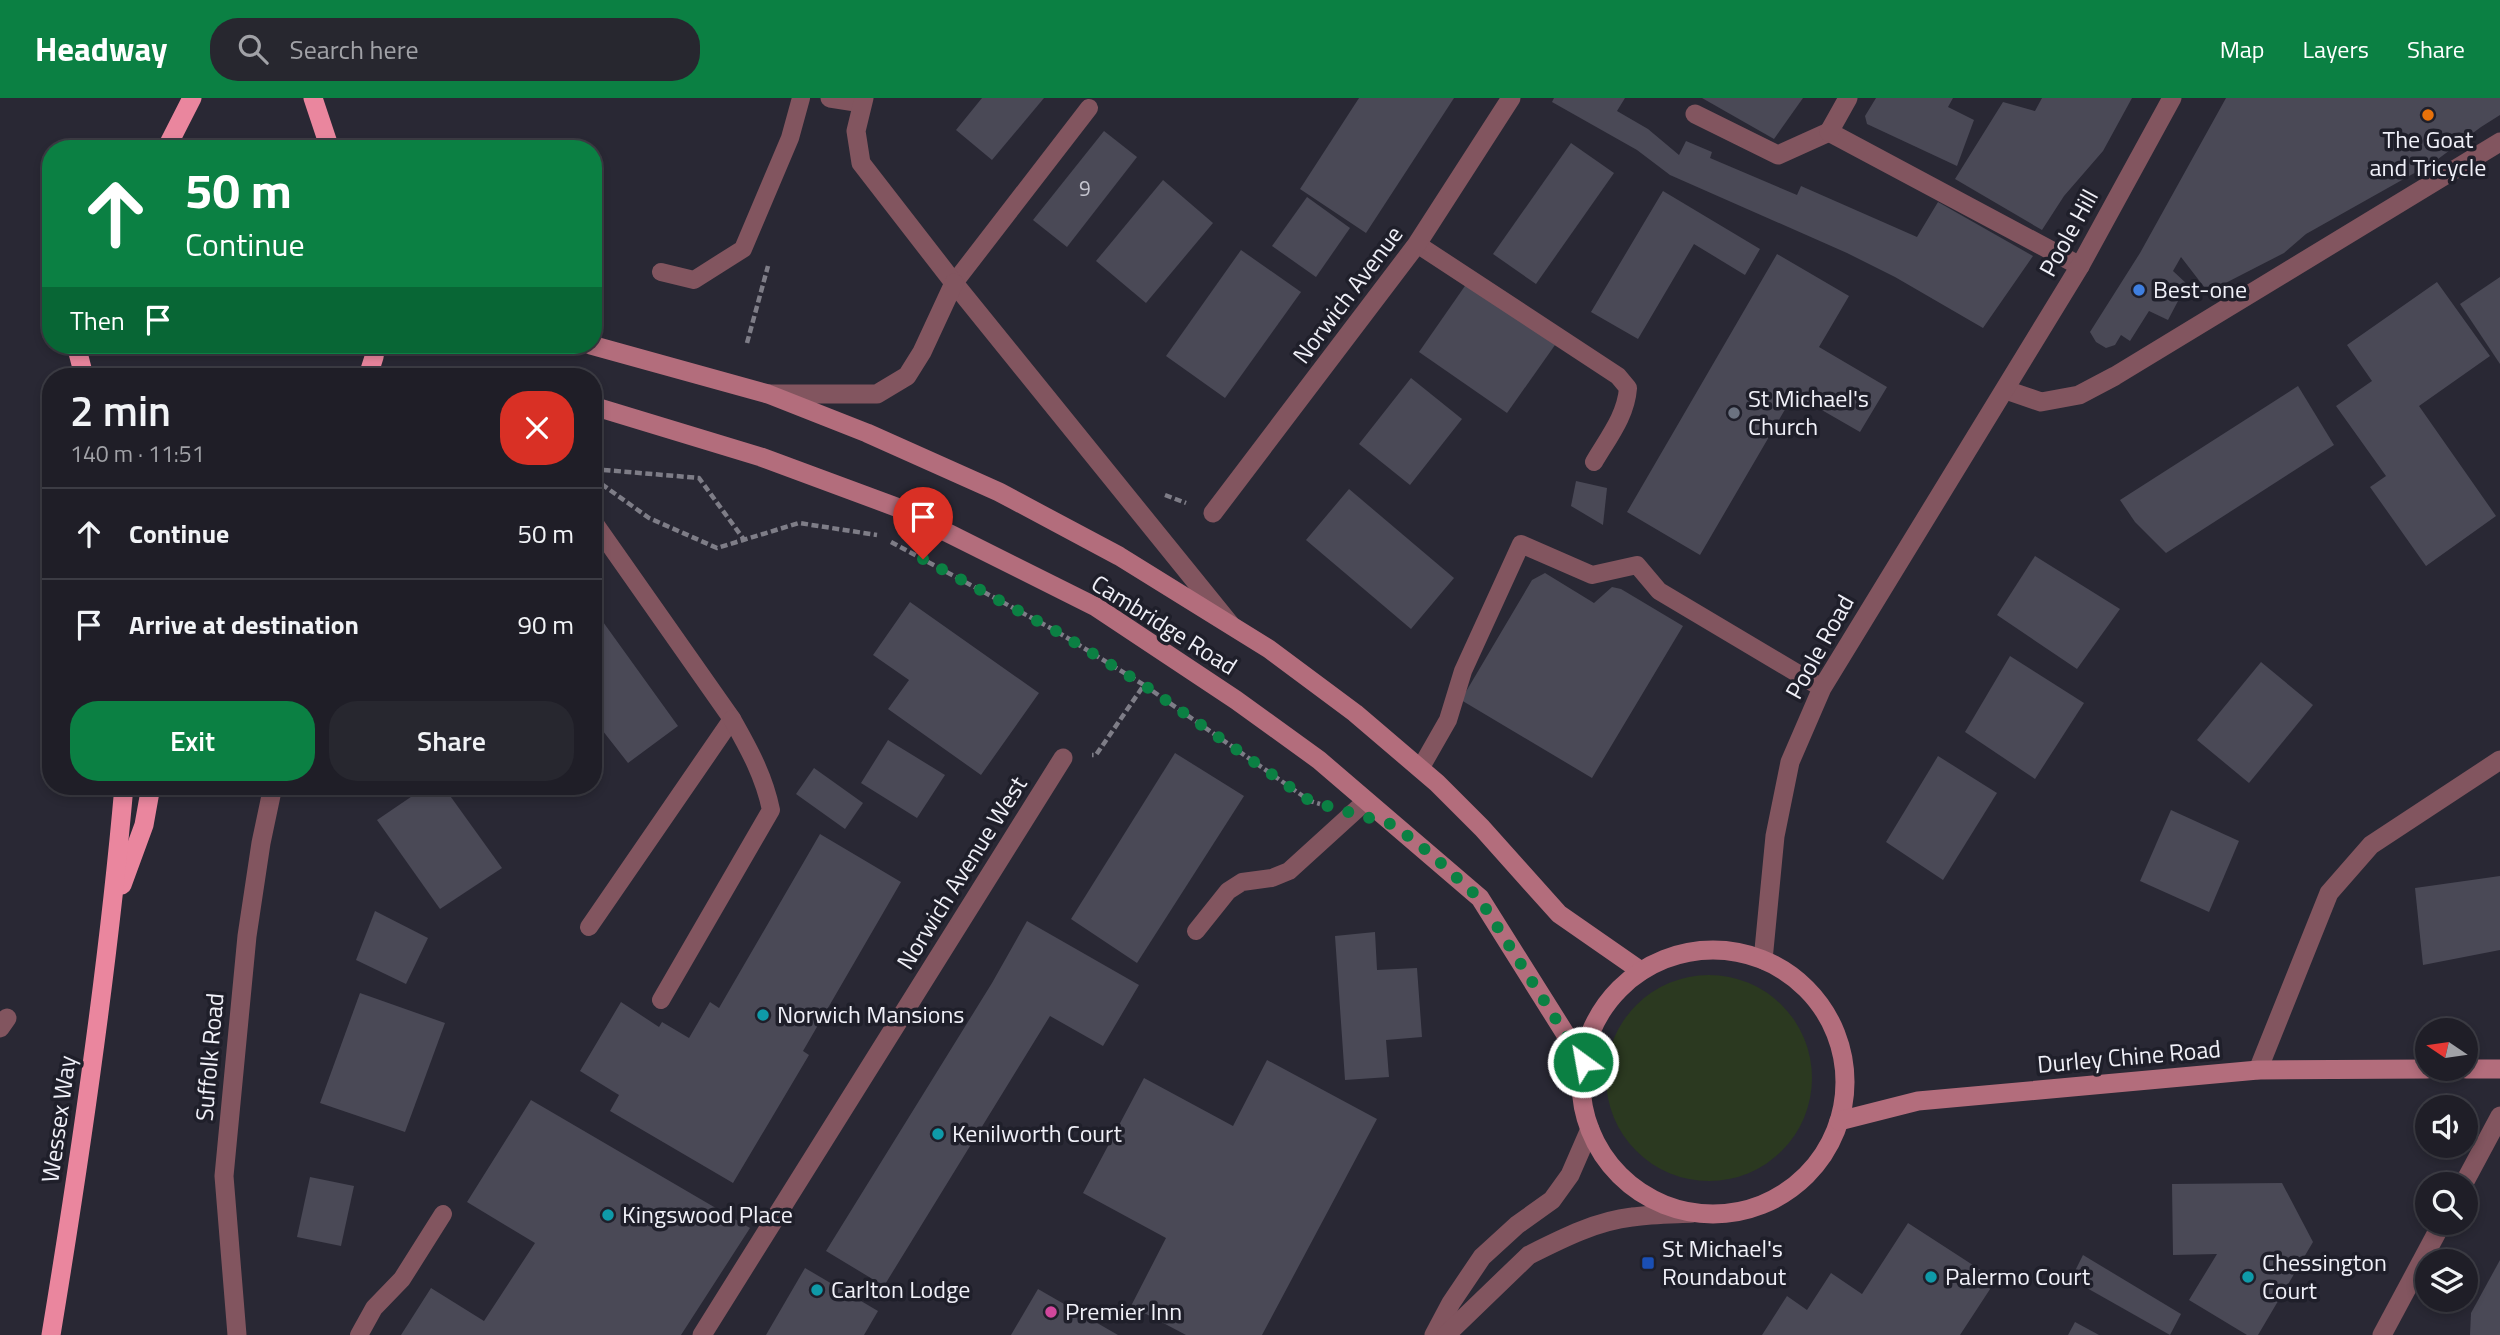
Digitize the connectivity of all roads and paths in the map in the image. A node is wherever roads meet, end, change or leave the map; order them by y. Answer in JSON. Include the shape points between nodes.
{"nodes":[{"id":1,"x":192,"y":98,"type":"edge"},
{"id":2,"x":313,"y":98,"type":"edge"},
{"id":3,"x":801,"y":98,"type":"edge"},
{"id":4,"x":830,"y":98,"type":"edge"},
{"id":5,"x":1511,"y":98,"type":"edge"},
{"id":6,"x":1848,"y":98,"type":"edge"},
{"id":7,"x":2172,"y":98,"type":"edge"},
{"id":8,"x":863,"y":100,"type":"edge"},
{"id":9,"x":1089,"y":108,"type":"dead end"},
{"id":10,"x":1695,"y":114,"type":"dead end"},
{"id":11,"x":1829,"y":132,"type":"junction"},
{"id":12,"x":171,"y":140,"type":"edge"},
{"id":13,"x":327,"y":140,"type":"edge"},
{"id":14,"x":2500,"y":142,"type":"edge"},
{"id":15,"x":1417,"y":244,"type":"junction"},
{"id":16,"x":2080,"y":266,"type":"junction"},
{"id":17,"x":661,"y":272,"type":"dead end"},
{"id":18,"x":954,"y":283,"type":"junction"},
{"id":19,"x":602,"y":348,"type":"edge"},
{"id":20,"x":2006,"y":390,"type":"junction"},
{"id":21,"x":768,"y":394,"type":"junction"},
{"id":22,"x":602,"y":409,"type":"edge"},
{"id":23,"x":1594,"y":461,"type":"dead end"},
{"id":24,"x":602,"y":470,"type":"edge"},
{"id":25,"x":602,"y":484,"type":"edge"},
{"id":26,"x":1213,"y":513,"type":"dead end"},
{"id":27,"x":602,"y":535,"type":"edge"},
{"id":28,"x":879,"y":535,"type":"dead end"},
{"id":29,"x":745,"y":541,"type":"junction"},
{"id":30,"x":891,"y":541,"type":"dead end"},
{"id":31,"x":1233,"y":627,"type":"junction"},
{"id":32,"x":1144,"y":685,"type":"junction"},
{"id":33,"x":1822,"y":688,"type":"junction"},
{"id":34,"x":732,"y":719,"type":"junction"},
{"id":35,"x":1063,"y":758,"type":"joint"},
{"id":36,"x":2500,"y":761,"type":"edge"},
{"id":37,"x":1420,"y":769,"type":"junction"},
{"id":38,"x":123,"y":795,"type":"edge"},
{"id":39,"x":149,"y":795,"type":"edge"},
{"id":40,"x":270,"y":795,"type":"edge"},
{"id":41,"x":1360,"y":807,"type":"junction"},
{"id":42,"x":113,"y":909,"type":"junction"},
{"id":43,"x":589,"y":927,"type":"dead end"},
{"id":44,"x":1196,"y":931,"type":"dead end"},
{"id":45,"x":1763,"y":960,"type":"junction"},
{"id":46,"x":1642,"y":971,"type":"junction"},
{"id":47,"x":662,"y":1000,"type":"dead end"},
{"id":48,"x":1583,"y":1062,"type":"junction"},
{"id":49,"x":2415,"y":1069,"type":"edge"},
{"id":50,"x":2478,"y":1069,"type":"edge"},
{"id":51,"x":2500,"y":1069,"type":"edge"},
{"id":52,"x":2258,"y":1070,"type":"junction"},
{"id":53,"x":2500,"y":1116,"type":"edge"},
{"id":54,"x":1839,"y":1121,"type":"junction"},
{"id":55,"x":1590,"y":1129,"type":"junction"},
{"id":56,"x":2470,"y":1172,"type":"edge"},
{"id":57,"x":1693,"y":1213,"type":"junction"},
{"id":58,"x":443,"y":1214,"type":"dead end"},
{"id":59,"x":2436,"y":1235,"type":"edge"},
{"id":60,"x":51,"y":1335,"type":"edge"},
{"id":61,"x":237,"y":1335,"type":"edge"},
{"id":62,"x":359,"y":1335,"type":"edge"},
{"id":63,"x":702,"y":1335,"type":"edge"},
{"id":64,"x":1434,"y":1335,"type":"edge"},
{"id":65,"x":1446,"y":1335,"type":"edge"},
{"id":66,"x":2382,"y":1335,"type":"edge"}],
"edges":[{"from":1,"to":12,"type":"highway"},
{"from":2,"to":13,"type":"highway"},
{"from":3,"to":17,"type":"lane","via":[[790,138],[743,249],[694,280]]},
{"from":4,"to":8,"type":"street","name":"Cambridge Road"},
{"from":5,"to":15,"type":"street","name":"Norwich Avenue"},
{"from":6,"to":11,"type":"street"},
{"from":7,"to":16,"type":"street","name":"Poole Hill"},
{"from":8,"to":18,"type":"street","name":"Cambridge Road","via":[[856,131],[862,163]]},
{"from":9,"to":18,"type":"lane"},
{"from":10,"to":11,"type":"street","via":[[1778,155]]},
{"from":11,"to":16,"type":"street"},
{"from":14,"to":20,"type":"street","via":[[2079,396],[2041,402]]},
{"from":15,"to":23,"type":"lane","via":[[1618,376],[1628,388],[1618,423]]},
{"from":15,"to":26,"type":"street","name":"Norwich Avenue"},
{"from":16,"to":20,"type":"street","name":"Poole Hill"},
{"from":18,"to":21,"type":"street","via":[[907,376],[877,394]]},
{"from":18,"to":31,"type":"street","name":"Cambridge Road"},
{"from":19,"to":21,"type":"main road","name":"Cambridge Road"},
{"from":20,"to":33,"type":"street","name":"Poole Road"},
{"from":21,"to":31,"type":"main road","name":"Cambridge Road","via":[[999,492],[1119,556]]},
{"from":22,"to":41,"type":"main road","name":"Cambridge Road","via":[[761,457],[896,507],[1096,607],[1319,760]]},
{"from":24,"to":29,"type":"path","via":[[699,478]]},
{"from":25,"to":29,"type":"path","via":[[649,518],[717,548]]},
{"from":27,"to":34,"type":"lane"},
{"from":28,"to":29,"type":"path","via":[[799,523]]},
{"from":30,"to":32,"type":"path"},
{"from":31,"to":37,"type":"main road","name":"Cambridge Road","via":[[1355,713]]},
{"from":32,"to":35,"type":"path","via":[[1096,755]]},
{"from":32,"to":41,"type":"path","via":[[1310,801]]},
{"from":33,"to":37,"type":"lane","via":[[1659,590],[1637,565],[1592,575],[1521,544],[1462,671],[1448,720]]},
{"from":33,"to":45,"type":"street","name":"Poole Road","via":[[1790,762],[1774,836]]},
{"from":34,"to":43,"type":"lane"},
{"from":34,"to":47,"type":"lane","via":[[766,785],[771,810]]},
{"from":35,"to":63,"type":"street","name":"Norwich Avenue West"},
{"from":36,"to":52,"type":"street","via":[[2371,845],[2329,892]]},
{"from":37,"to":46,"type":"main road","name":"Cambridge Road","via":[[1482,828],[1559,914]]},
{"from":38,"to":42,"type":"highway","name":"Wessex Way"},
{"from":39,"to":42,"type":"highway","name":"Wessex Way","via":[[144,825]]},
{"from":40,"to":61,"type":"street","name":"Suffolk Road","via":[[247,936],[224,1176]]},
{"from":41,"to":44,"type":"lane","via":[[1289,871],[1235,885]]},
{"from":41,"to":48,"type":"main road","name":"Cambridge Road","via":[[1432,855],[1479,898]]},
{"from":42,"to":60,"type":"highway","name":"Wessex Way"},
{"from":45,"to":46,"type":"main road","via":[[1729,951],[1702,951],[1666,959]]},
{"from":45,"to":54,"type":"main road","via":[[1806,989],[1832,1027],[1845,1076]]},
{"from":46,"to":48,"type":"main road","via":[[1605,1006],[1591,1032]]},
{"from":48,"to":55,"type":"main road","via":[[1582,1096]]},
{"from":49,"to":52,"type":"main road","name":"Durley Chine Road"},
{"from":50,"to":51,"type":"main road"},
{"from":52,"to":54,"type":"main road","name":"Durley Chine Road","via":[[1918,1101]]},
{"from":53,"to":56,"type":"street"},
{"from":54,"to":57,"type":"main road","via":[[1817,1163],[1783,1194],[1740,1212]]},
{"from":55,"to":57,"type":"main road","via":[[1607,1161],[1632,1187],[1659,1203]]},
{"from":55,"to":64,"type":"street","via":[[1570,1175],[1552,1200],[1482,1257]]},
{"from":57,"to":65,"type":"street","via":[[1630,1217],[1553,1243],[1529,1255]]},
{"from":58,"to":62,"type":"lane"},
{"from":59,"to":66,"type":"street"}]}
